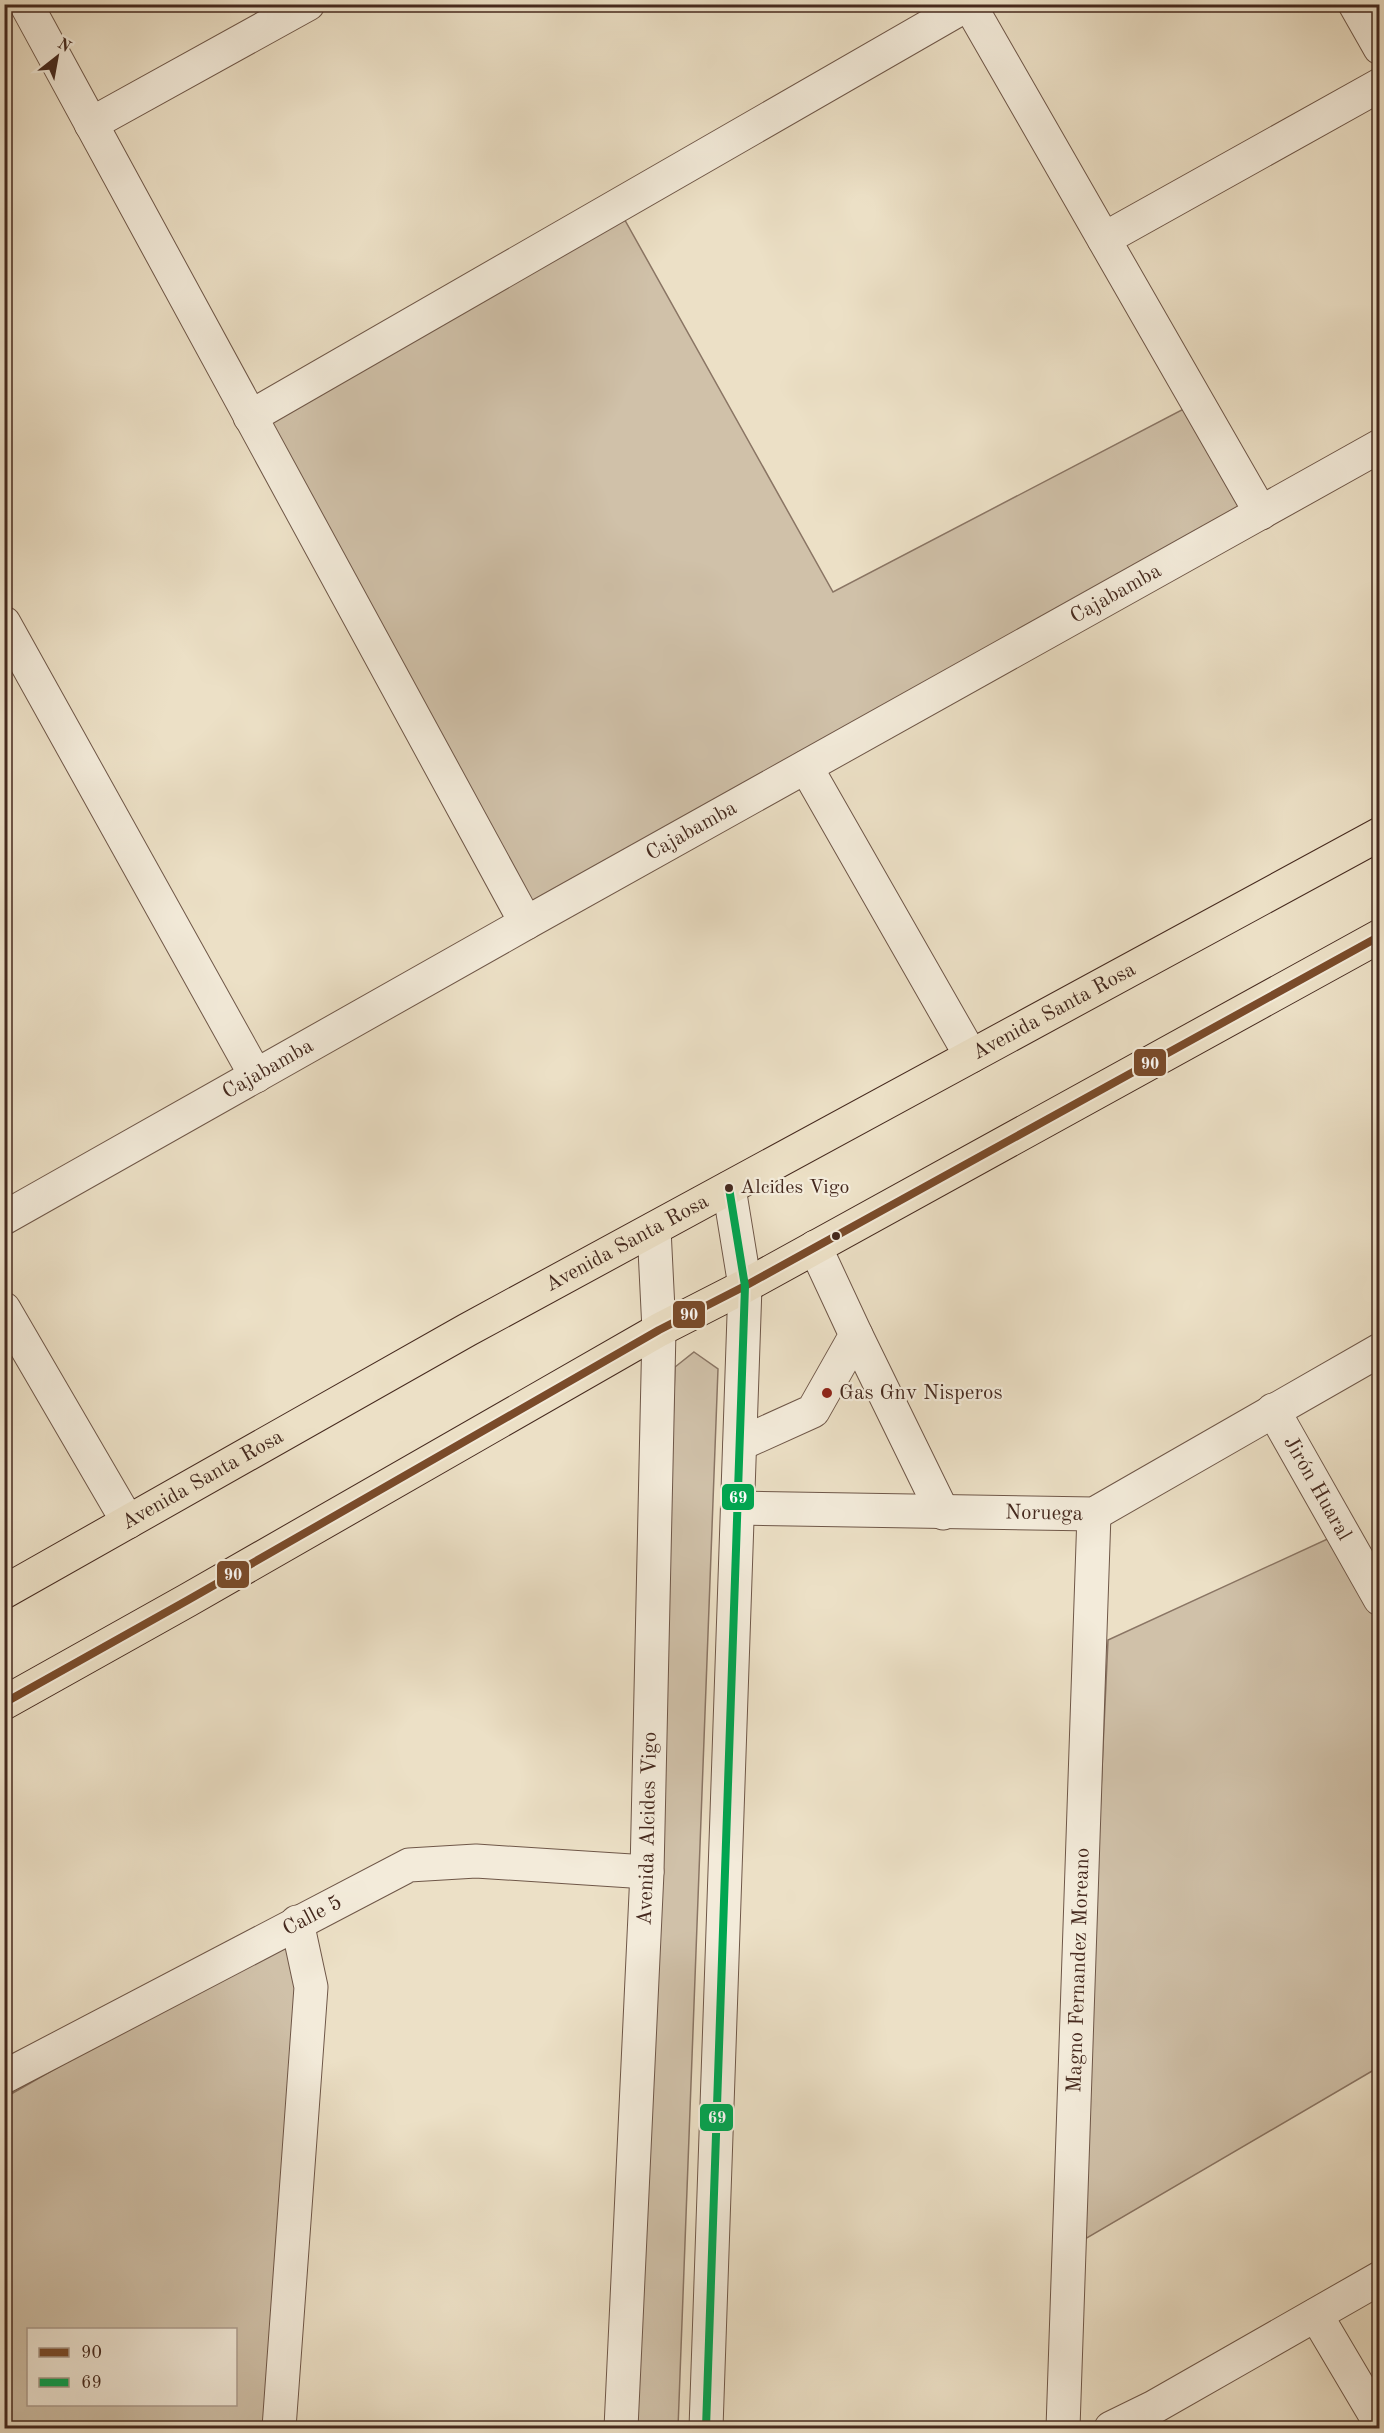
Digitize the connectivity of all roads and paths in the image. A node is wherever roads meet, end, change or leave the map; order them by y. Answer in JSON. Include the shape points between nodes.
{"nodes":[{"id":1,"x":26,"y":4,"type":"edge"},
{"id":2,"x":308,"y":4,"type":"edge"},
{"id":3,"x":968,"y":4,"type":"edge"},
{"id":4,"x":1356,"y":4,"type":"edge"},
{"id":5,"x":1380,"y":48,"type":"edge"},
{"id":6,"x":1380,"y":85,"type":"edge"},
{"id":7,"x":91,"y":124,"type":"junction"},
{"id":8,"x":1104,"y":239,"type":"junction"},
{"id":9,"x":250,"y":417,"type":"junction"},
{"id":10,"x":1380,"y":446,"type":"edge"},
{"id":11,"x":1261,"y":513,"type":"junction"},
{"id":12,"x":4,"y":623,"type":"edge"},
{"id":13,"x":806,"y":767,"type":"junction"},
{"id":14,"x":1380,"y":834,"type":"edge"},
{"id":15,"x":526,"y":922,"type":"junction"},
{"id":16,"x":1380,"y":936,"type":"edge"},
{"id":17,"x":971,"y":1056,"type":"junction"},
{"id":18,"x":256,"y":1076,"type":"junction"},
{"id":19,"x":729,"y":1188,"type":"junction"},
{"id":20,"x":4,"y":1218,"type":"edge"},
{"id":21,"x":654,"y":1229,"type":"junction"},
{"id":22,"x":815,"y":1247,"type":"junction"},
{"id":23,"x":745,"y":1286,"type":"junction"},
{"id":24,"x":4,"y":1309,"type":"edge"},
{"id":25,"x":659,"y":1330,"type":"junction"},
{"id":26,"x":856,"y":1335,"type":"junction"},
{"id":27,"x":1380,"y":1350,"type":"edge"},
{"id":28,"x":1273,"y":1410,"type":"junction"},
{"id":29,"x":740,"y":1444,"type":"junction"},
{"id":30,"x":738,"y":1508,"type":"junction"},
{"id":31,"x":943,"y":1513,"type":"junction"},
{"id":32,"x":1094,"y":1514,"type":"junction"},
{"id":33,"x":128,"y":1522,"type":"junction"},
{"id":34,"x":4,"y":1592,"type":"edge"},
{"id":35,"x":1380,"y":1599,"type":"edge"},
{"id":36,"x":4,"y":1703,"type":"edge"},
{"id":37,"x":647,"y":1872,"type":"junction"},
{"id":38,"x":297,"y":1922,"type":"junction"},
{"id":39,"x":4,"y":2077,"type":"edge"},
{"id":40,"x":1380,"y":2278,"type":"edge"},
{"id":41,"x":1316,"y":2315,"type":"junction"},
{"id":42,"x":1380,"y":2423,"type":"edge"},
{"id":43,"x":279,"y":2428,"type":"edge"},
{"id":44,"x":621,"y":2428,"type":"edge"},
{"id":45,"x":706,"y":2428,"type":"edge"},
{"id":46,"x":1063,"y":2428,"type":"edge"},
{"id":47,"x":1111,"y":2428,"type":"edge"}],
"edges":[{"from":1,"to":7,"type":"street"},
{"from":2,"to":7,"type":"street"},
{"from":3,"to":8,"type":"street"},
{"from":3,"to":9,"type":"street"},
{"from":4,"to":5,"type":"street"},
{"from":6,"to":8,"type":"street"},
{"from":7,"to":9,"type":"street"},
{"from":8,"to":11,"type":"street"},
{"from":9,"to":15,"type":"street"},
{"from":10,"to":11,"type":"street","name":"Cajabamba"},
{"from":11,"to":13,"type":"street","name":"Cajabamba"},
{"from":12,"to":18,"type":"street"},
{"from":13,"to":15,"type":"street","name":"Cajabamba"},
{"from":13,"to":17,"type":"street"},
{"from":14,"to":17,"type":"main road","name":"Avenida Santa Rosa"},
{"from":15,"to":18,"type":"street","name":"Cajabamba"},
{"from":16,"to":22,"type":"main road"},
{"from":17,"to":19,"type":"main road","name":"Avenida Santa Rosa"},
{"from":18,"to":20,"type":"street","name":"Cajabamba"},
{"from":19,"to":21,"type":"main road","name":"Avenida Santa Rosa"},
{"from":19,"to":23,"type":"street"},
{"from":21,"to":25,"type":"street","name":"Avenida Alcides Vigo"},
{"from":21,"to":33,"type":"main road","name":"Avenida Santa Rosa"},
{"from":22,"to":23,"type":"main road"},
{"from":22,"to":26,"type":"street"},
{"from":23,"to":25,"type":"main road"},
{"from":23,"to":29,"type":"street"},
{"from":24,"to":33,"type":"street"},
{"from":25,"to":36,"type":"main road"},
{"from":25,"to":37,"type":"street","name":"Avenida Alcides Vigo"},
{"from":26,"to":29,"type":"street","via":[[813,1411]]},
{"from":26,"to":31,"type":"street"},
{"from":27,"to":28,"type":"street","name":"Noruega"},
{"from":28,"to":32,"type":"street","name":"Noruega"},
{"from":28,"to":35,"type":"street","name":"Jirón Huaral"},
{"from":29,"to":30,"type":"street"},
{"from":30,"to":31,"type":"street","name":"Noruega"},
{"from":30,"to":45,"type":"street"},
{"from":31,"to":32,"type":"street","name":"Noruega"},
{"from":32,"to":46,"type":"street","name":"Magno Fernandez Moreano"},
{"from":33,"to":34,"type":"main road","name":"Avenida Santa Rosa"},
{"from":37,"to":38,"type":"street","name":"Calle 5","via":[[476,1861],[409,1865]]},
{"from":37,"to":44,"type":"street","name":"Avenida Alcides Vigo"},
{"from":38,"to":39,"type":"street","name":"Calle 5"},
{"from":38,"to":43,"type":"street","via":[[311,1987]]},
{"from":40,"to":41,"type":"street"},
{"from":41,"to":42,"type":"street"},
{"from":41,"to":47,"type":"street","via":[[1154,2408]]}]}
